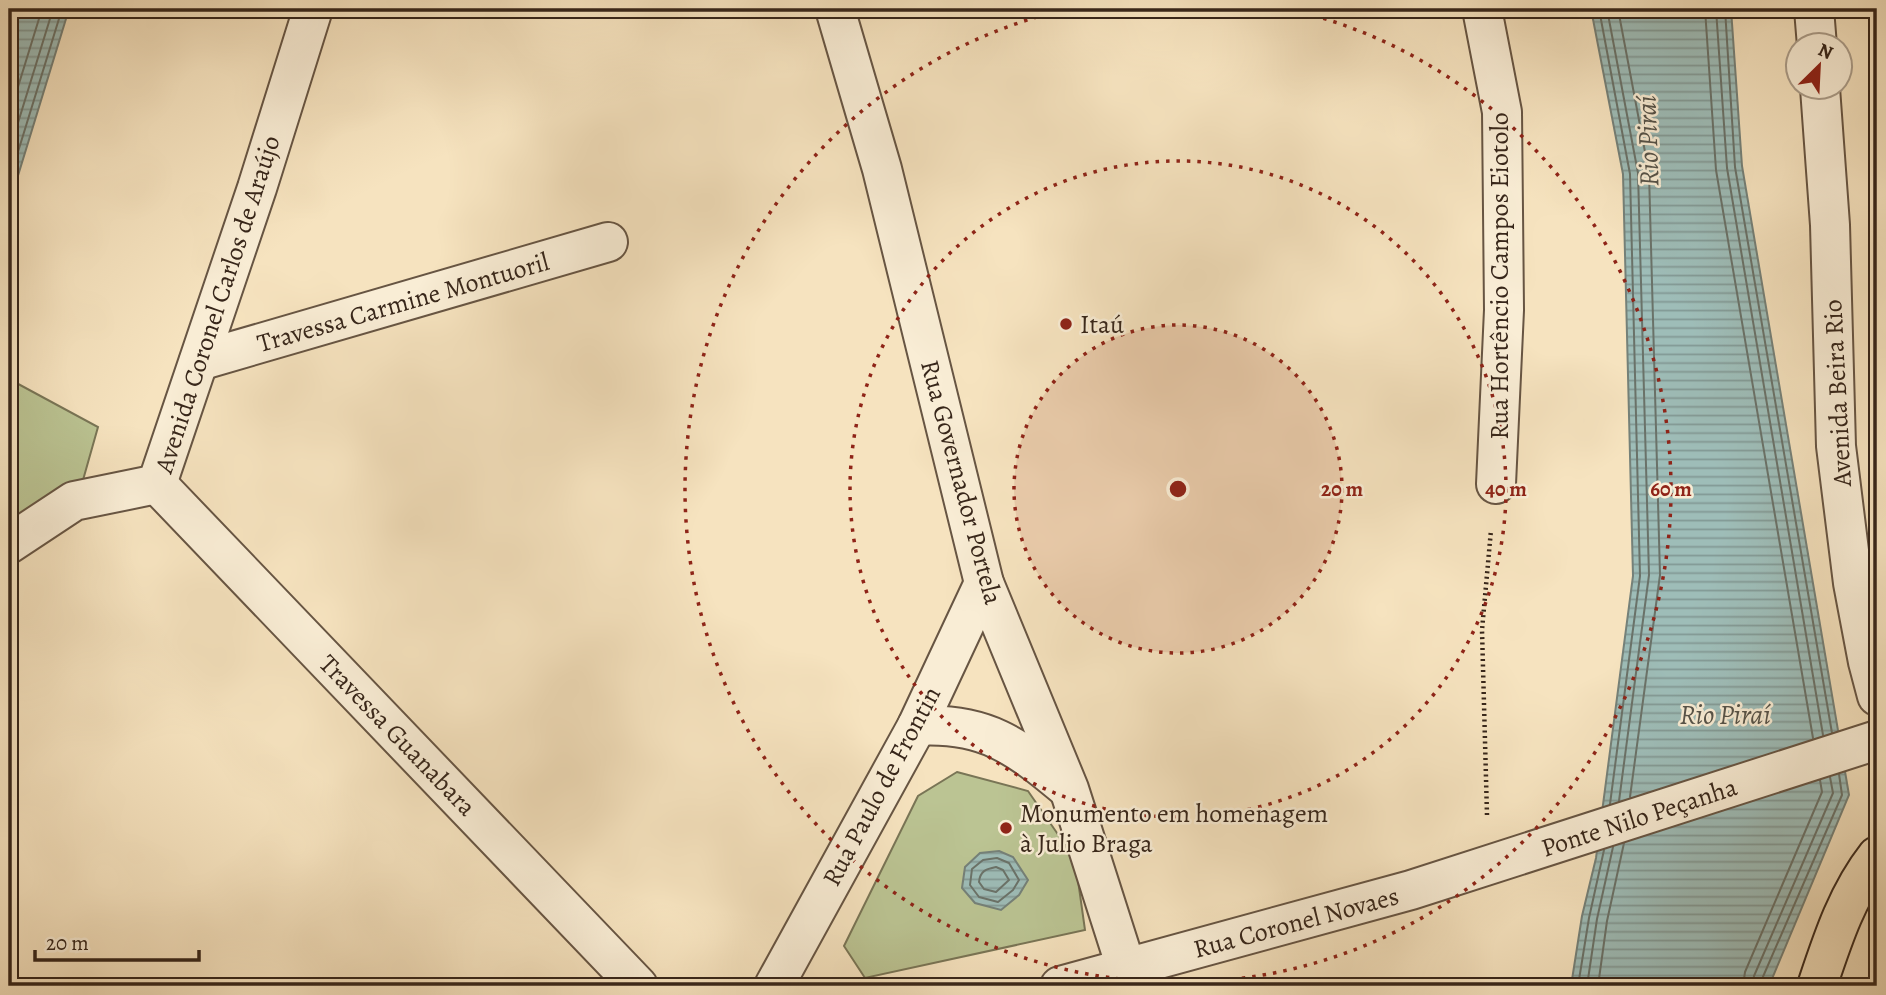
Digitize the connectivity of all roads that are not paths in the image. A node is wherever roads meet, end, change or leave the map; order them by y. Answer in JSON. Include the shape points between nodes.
{"nodes":[{"id":1,"x":313,"y":9,"type":"edge"},
{"id":2,"x":835,"y":9,"type":"edge"},
{"id":3,"x":1482,"y":9,"type":"edge"},
{"id":4,"x":1814,"y":9,"type":"edge"},
{"id":5,"x":1816,"y":32,"type":"edge"},
{"id":6,"x":1821,"y":102,"type":"edge"},
{"id":7,"x":608,"y":242,"type":"dead end"},
{"id":8,"x":199,"y":361,"type":"junction"},
{"id":9,"x":157,"y":484,"type":"junction"},
{"id":10,"x":1496,"y":484,"type":"road end"},
{"id":11,"x":9,"y":544,"type":"edge"},
{"id":12,"x":984,"y":583,"type":"junction"},
{"id":13,"x":1877,"y":696,"type":"edge"},
{"id":14,"x":916,"y":726,"type":"junction"},
{"id":15,"x":1872,"y":742,"type":"edge"},
{"id":16,"x":1069,"y":789,"type":"junction"},
{"id":17,"x":1877,"y":856,"type":"edge"},
{"id":18,"x":1411,"y":890,"type":"joint"},
{"id":19,"x":1129,"y":977,"type":"edge"},
{"id":20,"x":638,"y":986,"type":"edge"},
{"id":21,"x":774,"y":986,"type":"edge"},
{"id":22,"x":1060,"y":986,"type":"edge"},
{"id":23,"x":1817,"y":986,"type":"edge"}],
"edges":[{"from":1,"to":8,"type":"street","name":"Avenida Coronel Carlos de Araújo"},
{"from":2,"to":12,"type":"street","name":"Rua Governador Portela","via":[[882,169]]},
{"from":3,"to":10,"type":"street","name":"Rua Hortêncio Campos Eiotolo","via":[[1502,112],[1504,310]]},
{"from":4,"to":5,"type":"street"},
{"from":6,"to":13,"type":"street","name":"Avenida Beira Rio","via":[[1830,225],[1836,446],[1853,583]]},
{"from":7,"to":8,"type":"street","name":"Travessa Carmine Montuoril"},
{"from":8,"to":9,"type":"street","name":"Avenida Coronel Carlos de Araújo"},
{"from":9,"to":11,"type":"street","name":"Avenida Coronel Carlos de Araújo","via":[[74,501]]},
{"from":9,"to":20,"type":"street","name":"Travessa Guanabara"},
{"from":12,"to":14,"type":"street","name":"Rua Paulo de Frontin"},
{"from":12,"to":16,"type":"street","name":"Rua Governador Portela"},
{"from":14,"to":16,"type":"street","via":[[964,727],[1001,739]]},
{"from":14,"to":21,"type":"street","name":"Rua Paulo de Frontin"},
{"from":15,"to":18,"type":"street","name":"Ponte Nilo Peçanha"},
{"from":16,"to":19,"type":"street","name":"Rua Governador Portela"},
{"from":17,"to":23,"type":"main road","via":[[1849,899]]},
{"from":18,"to":19,"type":"street","name":"Rua Coronel Novaes"},
{"from":19,"to":22,"type":"street","name":"Rua Coronel Novaes"}]}
